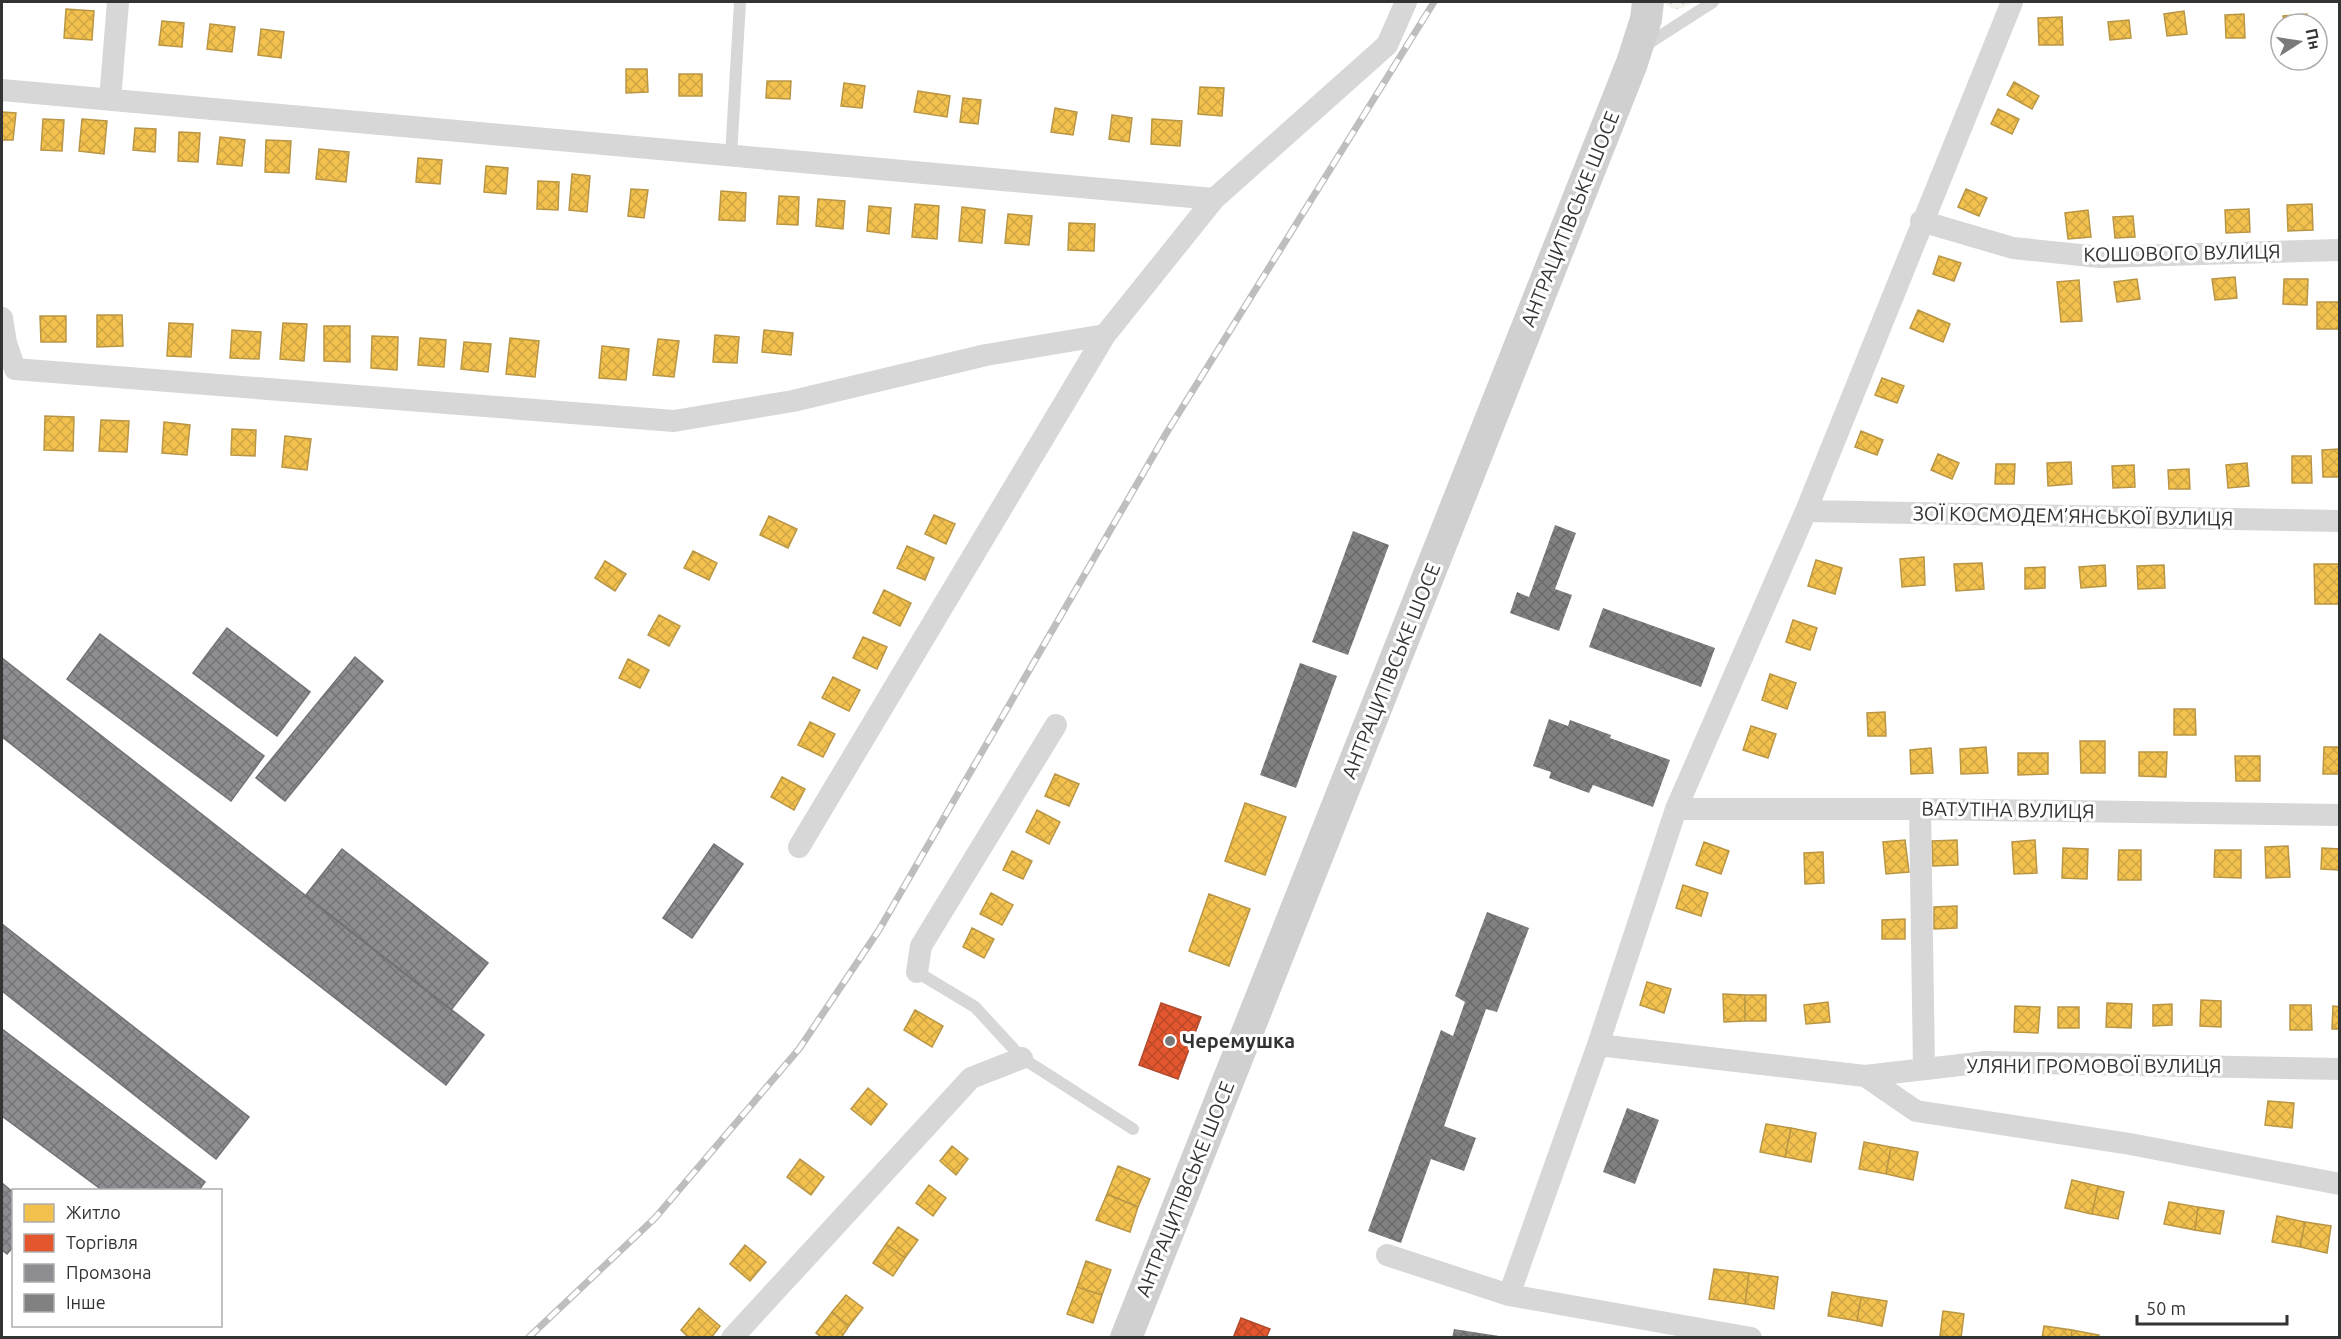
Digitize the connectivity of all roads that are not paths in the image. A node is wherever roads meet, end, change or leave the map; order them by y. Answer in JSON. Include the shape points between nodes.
{"nodes":[{"id":1,"x":118,"y":2,"type":"edge"},
{"id":2,"x":740,"y":2,"type":"edge"},
{"id":3,"x":1406,"y":2,"type":"edge"},
{"id":4,"x":1647,"y":2,"type":"edge"},
{"id":5,"x":1713,"y":2,"type":"edge"},
{"id":6,"x":2012,"y":2,"type":"edge"},
{"id":7,"x":1636,"y":50,"type":"junction"},
{"id":8,"x":2,"y":90,"type":"edge"},
{"id":9,"x":111,"y":100,"type":"junction"},
{"id":10,"x":730,"y":156,"type":"junction"},
{"id":11,"x":1214,"y":199,"type":"junction"},
{"id":12,"x":1921,"y":221,"type":"junction"},
{"id":13,"x":2340,"y":250,"type":"edge"},
{"id":14,"x":2,"y":318,"type":"edge"},
{"id":15,"x":1105,"y":335,"type":"junction"},
{"id":16,"x":1806,"y":512,"type":"junction"},
{"id":17,"x":2340,"y":521,"type":"edge"},
{"id":18,"x":1056,"y":725,"type":"dead end"},
{"id":19,"x":1676,"y":809,"type":"junction"},
{"id":20,"x":1920,"y":809,"type":"junction"},
{"id":21,"x":2340,"y":815,"type":"edge"},
{"id":22,"x":799,"y":847,"type":"dead end"},
{"id":23,"x":917,"y":972,"type":"joint"},
{"id":24,"x":1598,"y":1045,"type":"junction"},
{"id":25,"x":1022,"y":1058,"type":"junction"},
{"id":26,"x":1924,"y":1069,"type":"junction"},
{"id":27,"x":2340,"y":1069,"type":"edge"},
{"id":28,"x":1865,"y":1076,"type":"junction"},
{"id":29,"x":1133,"y":1129,"type":"dead end"},
{"id":30,"x":2340,"y":1184,"type":"edge"},
{"id":31,"x":1388,"y":1255,"type":"dead end"},
{"id":32,"x":1509,"y":1295,"type":"junction"},
{"id":33,"x":1708,"y":1334,"type":"edge"},
{"id":34,"x":732,"y":1338,"type":"edge"},
{"id":35,"x":1126,"y":1338,"type":"edge"},
{"id":36,"x":1751,"y":1338,"type":"edge"}],
"edges":[{"from":1,"to":9,"type":"street"},
{"from":2,"to":10,"type":"lane"},
{"from":3,"to":11,"type":"street","via":[[1387,45]]},
{"from":4,"to":7,"type":"main road","name":"АНТРАЦИТІВСЬКЕ ШОСЕ"},
{"from":5,"to":7,"type":"lane"},
{"from":6,"to":12,"type":"street"},
{"from":7,"to":35,"type":"main road","name":"АНТРАЦИТІВСЬКЕ ШОСЕ"},
{"from":8,"to":9,"type":"street"},
{"from":9,"to":10,"type":"street"},
{"from":10,"to":11,"type":"street"},
{"from":11,"to":15,"type":"street"},
{"from":12,"to":13,"type":"street","name":"КОШОВОГО ВУЛИЦЯ","via":[[2013,248],[2100,257]]},
{"from":12,"to":16,"type":"street"},
{"from":14,"to":15,"type":"street","via":[[15,369],[674,421],[793,401],[986,355]]},
{"from":15,"to":22,"type":"street"},
{"from":16,"to":17,"type":"street","name":"ЗОЇ КОСМОДЕМ’ЯНСЬКОЇ ВУЛИЦЯ"},
{"from":16,"to":19,"type":"street"},
{"from":18,"to":23,"type":"street","via":[[921,946]]},
{"from":19,"to":20,"type":"street","name":"ВАТУТІНА ВУЛИЦЯ"},
{"from":19,"to":24,"type":"street"},
{"from":20,"to":21,"type":"street","name":"ВАТУТІНА ВУЛИЦЯ"},
{"from":20,"to":26,"type":"street"},
{"from":23,"to":25,"type":"lane","via":[[975,1007]]},
{"from":24,"to":28,"type":"street","name":"УЛЯНИ ГРОМОВОЇ ВУЛИЦЯ"},
{"from":24,"to":32,"type":"street"},
{"from":25,"to":29,"type":"lane"},
{"from":25,"to":34,"type":"street","via":[[971,1078]]},
{"from":26,"to":27,"type":"street","name":"УЛЯНИ ГРОМОВОЇ ВУЛИЦЯ","via":[[1986,1062]]},
{"from":26,"to":28,"type":"street","name":"УЛЯНИ ГРОМОВОЇ ВУЛИЦЯ"},
{"from":28,"to":30,"type":"street","via":[[1916,1111],[2130,1144]]},
{"from":31,"to":32,"type":"street"},
{"from":32,"to":33,"type":"street"},
{"from":33,"to":36,"type":"street"}]}
